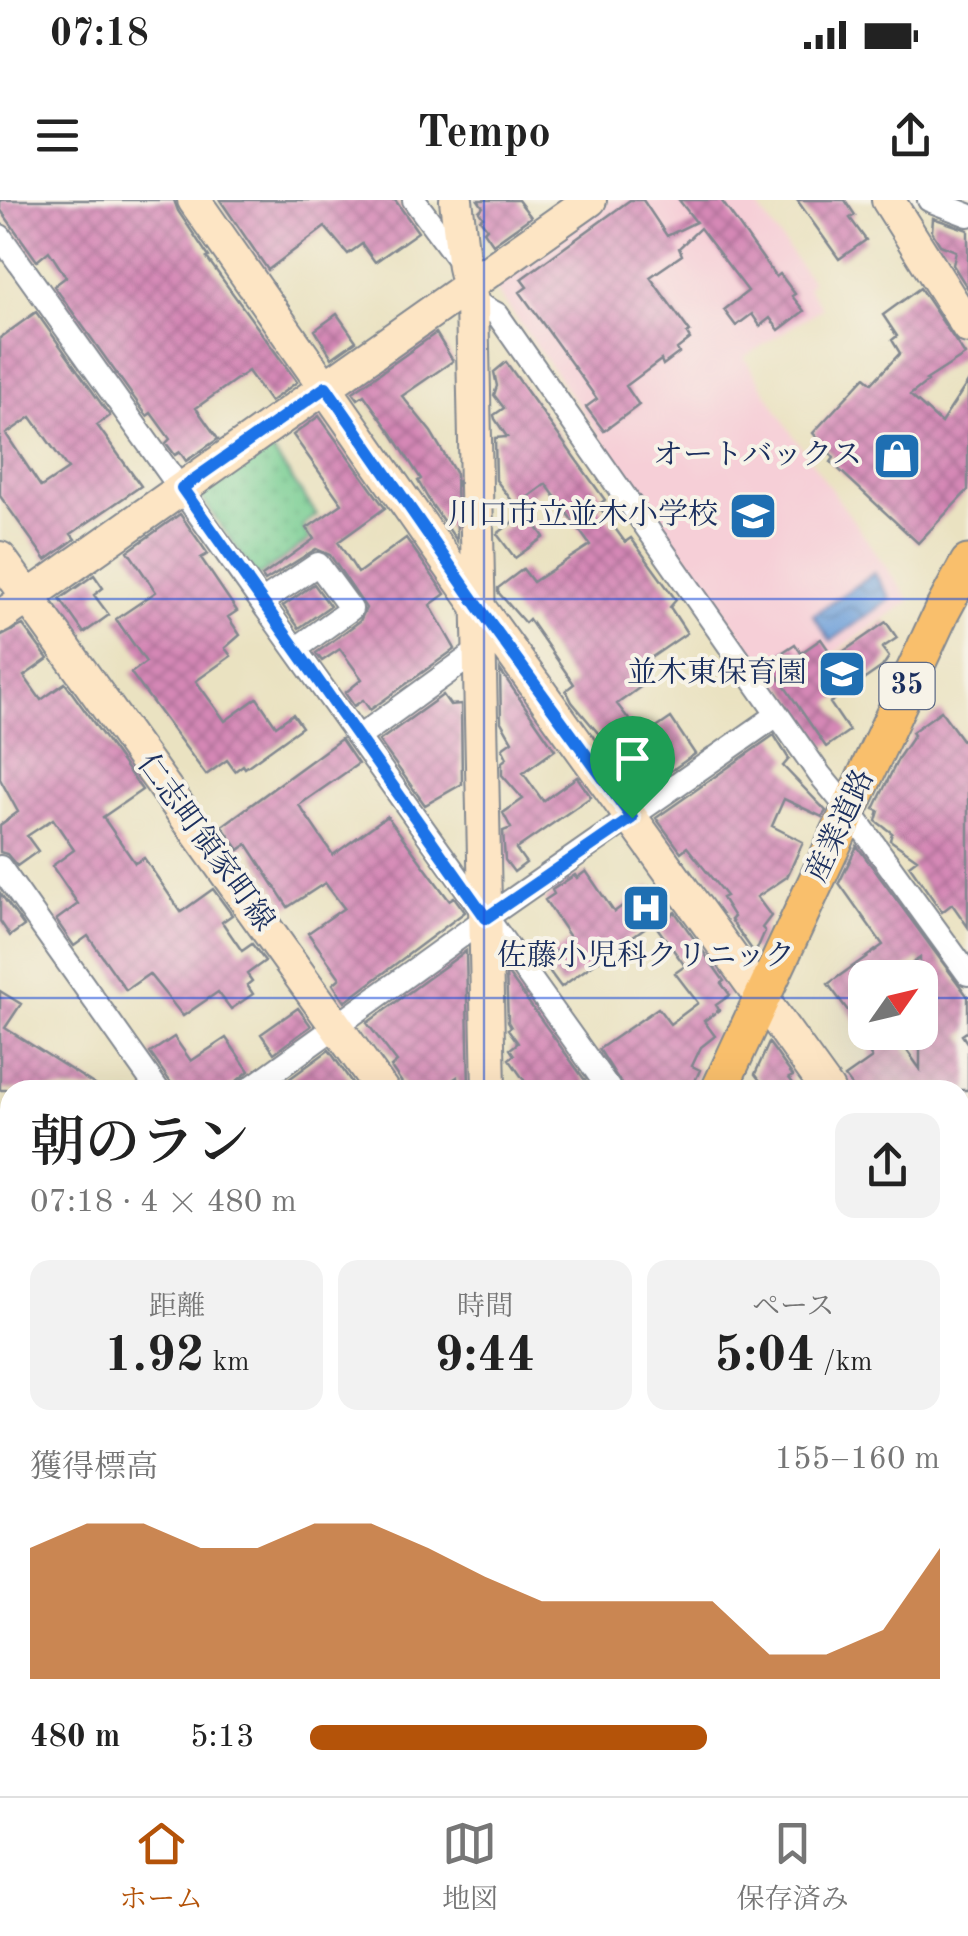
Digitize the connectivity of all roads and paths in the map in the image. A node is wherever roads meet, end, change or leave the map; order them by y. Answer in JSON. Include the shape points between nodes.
{"nodes":[{"id":1,"x":194,"y":200,"type":"edge"},
{"id":2,"x":414,"y":200,"type":"edge"},
{"id":3,"x":456,"y":200,"type":"edge"},
{"id":4,"x":590,"y":200,"type":"edge"},
{"id":5,"x":888,"y":200,"type":"edge"},
{"id":6,"x":928,"y":200,"type":"edge"},
{"id":7,"x":968,"y":216,"type":"edge"},
{"id":8,"x":0,"y":236,"type":"edge"},
{"id":9,"x":469,"y":284,"type":"junction"},
{"id":10,"x":968,"y":327,"type":"edge"},
{"id":11,"x":326,"y":387,"type":"junction"},
{"id":12,"x":182,"y":488,"type":"junction"},
{"id":13,"x":2,"y":558,"type":"edge"},
{"id":14,"x":968,"y":563,"type":"edge"},
{"id":15,"x":29,"y":596,"type":"junction"},
{"id":16,"x":263,"y":601,"type":"junction"},
{"id":17,"x":478,"y":606,"type":"junction"},
{"id":18,"x":0,"y":617,"type":"edge"},
{"id":19,"x":297,"y":648,"type":"junction"},
{"id":20,"x":478,"y":650,"type":"junction"},
{"id":21,"x":778,"y":715,"type":"junction"},
{"id":22,"x":358,"y":738,"type":"junction"},
{"id":23,"x":849,"y":810,"type":"junction"},
{"id":24,"x":632,"y":818,"type":"junction"},
{"id":25,"x":0,"y":867,"type":"edge"},
{"id":26,"x":486,"y":918,"type":"junction"},
{"id":27,"x":968,"y":974,"type":"edge"},
{"id":28,"x":761,"y":996,"type":"junction"},
{"id":29,"x":337,"y":1028,"type":"junction"},
{"id":30,"x":151,"y":1080,"type":"edge"},
{"id":31,"x":262,"y":1080,"type":"edge"},
{"id":32,"x":375,"y":1080,"type":"edge"},
{"id":33,"x":489,"y":1080,"type":"edge"},
{"id":34,"x":603,"y":1080,"type":"edge"},
{"id":35,"x":723,"y":1080,"type":"edge"},
{"id":36,"x":821,"y":1080,"type":"edge"}],
"edges":[{"from":1,"to":11,"type":"street"},
{"from":2,"to":9,"type":"street"},
{"from":3,"to":9,"type":"street"},
{"from":4,"to":9,"type":"street"},
{"from":5,"to":10,"type":"street"},
{"from":6,"to":7,"type":"street"},
{"from":8,"to":12,"type":"street"},
{"from":9,"to":11,"type":"street"},
{"from":9,"to":17,"type":"street"},
{"from":9,"to":21,"type":"street","via":[[497,314]]},
{"from":11,"to":12,"type":"street"},
{"from":11,"to":17,"type":"street"},
{"from":12,"to":15,"type":"street"},
{"from":12,"to":16,"type":"street"},
{"from":13,"to":15,"type":"street","name":"仁志町領家町線"},
{"from":14,"to":23,"type":"main road","name":"産業道路","number":"35"},
{"from":15,"to":18,"type":"street"},
{"from":15,"to":29,"type":"street","name":"仁志町領家町線"},
{"from":16,"to":19,"type":"street"},
{"from":16,"to":19,"type":"street","via":[[318,564],[351,609]]},
{"from":17,"to":20,"type":"street"},
{"from":17,"to":24,"type":"street"},
{"from":19,"to":22,"type":"street"},
{"from":20,"to":22,"type":"street"},
{"from":20,"to":26,"type":"street"},
{"from":21,"to":23,"type":"street"},
{"from":21,"to":24,"type":"street"},
{"from":22,"to":26,"type":"street"},
{"from":23,"to":27,"type":"street"},
{"from":23,"to":28,"type":"main road","name":"産業道路","number":"35"},
{"from":24,"to":26,"type":"street"},
{"from":24,"to":28,"type":"street"},
{"from":25,"to":30,"type":"street"},
{"from":26,"to":29,"type":"street"},
{"from":26,"to":33,"type":"street"},
{"from":26,"to":34,"type":"street"},
{"from":28,"to":35,"type":"main road","name":"産業道路","number":"35"},
{"from":28,"to":36,"type":"street"},
{"from":29,"to":31,"type":"street"},
{"from":29,"to":32,"type":"street","name":"仁志町領家町線"}]}
